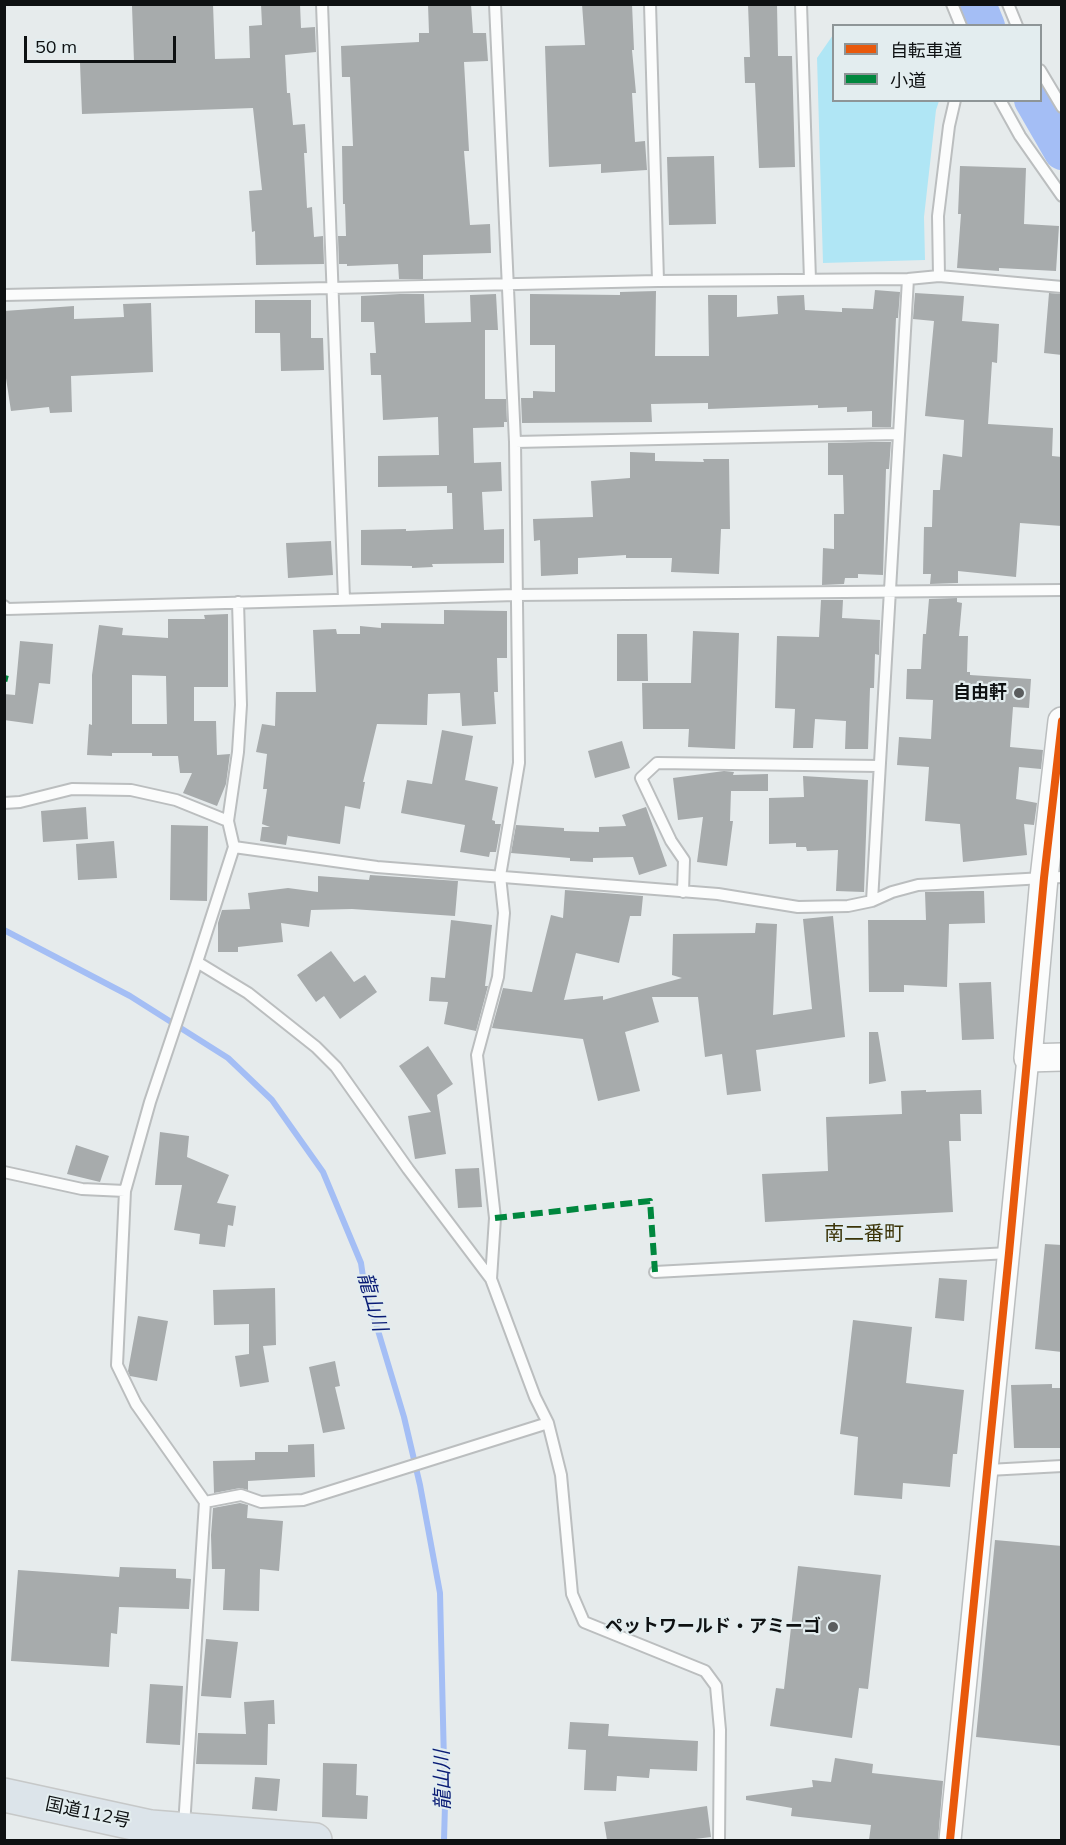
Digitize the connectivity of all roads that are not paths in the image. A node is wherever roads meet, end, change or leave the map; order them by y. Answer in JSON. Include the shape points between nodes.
{"nodes":[{"id":1,"x":322,"y":4,"type":"edge"},
{"id":2,"x":495,"y":4,"type":"edge"},
{"id":3,"x":650,"y":4,"type":"edge"},
{"id":4,"x":801,"y":4,"type":"edge"},
{"id":5,"x":952,"y":4,"type":"edge"},
{"id":6,"x":1008,"y":4,"type":"edge"},
{"id":7,"x":959,"y":24,"type":"edge"},
{"id":8,"x":1016,"y":24,"type":"edge"},
{"id":9,"x":1042,"y":72,"type":"edge"},
{"id":10,"x":955,"y":102,"type":"edge"},
{"id":11,"x":1001,"y":102,"type":"edge"},
{"id":12,"x":1062,"y":107,"type":"edge"},
{"id":13,"x":1062,"y":196,"type":"edge"},
{"id":14,"x":939,"y":276,"type":"junction"},
{"id":15,"x":908,"y":279,"type":"junction"},
{"id":16,"x":810,"y":280,"type":"junction"},
{"id":17,"x":658,"y":281,"type":"junction"},
{"id":18,"x":508,"y":284,"type":"junction"},
{"id":19,"x":334,"y":287,"type":"junction"},
{"id":20,"x":1062,"y":287,"type":"edge"},
{"id":21,"x":4,"y":295,"type":"edge"},
{"id":22,"x":898,"y":434,"type":"junction"},
{"id":23,"x":514,"y":442,"type":"junction"},
{"id":24,"x":1062,"y":590,"type":"edge"},
{"id":25,"x":890,"y":592,"type":"junction"},
{"id":26,"x":516,"y":595,"type":"junction"},
{"id":27,"x":344,"y":599,"type":"junction"},
{"id":28,"x":238,"y":602,"type":"junction"},
{"id":29,"x":4,"y":606,"type":"edge"},
{"id":30,"x":1062,"y":721,"type":"edge"},
{"id":31,"x":879,"y":766,"type":"junction"},
{"id":32,"x":4,"y":803,"type":"edge"},
{"id":33,"x":228,"y":821,"type":"junction"},
{"id":34,"x":234,"y":847,"type":"junction"},
{"id":35,"x":500,"y":876,"type":"junction"},
{"id":36,"x":1053,"y":878,"type":"edge"},
{"id":37,"x":683,"y":892,"type":"junction"},
{"id":38,"x":872,"y":901,"type":"junction"},
{"id":39,"x":197,"y":962,"type":"junction"},
{"id":40,"x":1062,"y":1057,"type":"edge"},
{"id":41,"x":1028,"y":1058,"type":"junction"},
{"id":42,"x":4,"y":1172,"type":"edge"},
{"id":43,"x":125,"y":1191,"type":"junction"},
{"id":44,"x":1009,"y":1253,"type":"junction"},
{"id":45,"x":655,"y":1272,"type":"dead end"},
{"id":46,"x":491,"y":1279,"type":"junction"},
{"id":47,"x":548,"y":1423,"type":"junction"},
{"id":48,"x":1062,"y":1466,"type":"edge"},
{"id":49,"x":988,"y":1470,"type":"junction"},
{"id":50,"x":205,"y":1502,"type":"junction"},
{"id":51,"x":4,"y":1795,"type":"edge"},
{"id":52,"x":184,"y":1829,"type":"junction"},
{"id":53,"x":150,"y":1834,"type":"edge"},
{"id":54,"x":315,"y":1840,"type":"edge"},
{"id":55,"x":719,"y":1840,"type":"edge"},
{"id":56,"x":950,"y":1840,"type":"edge"}],
"edges":[{"from":1,"to":19,"type":"lane"},
{"from":2,"to":18,"type":"lane"},
{"from":3,"to":17,"type":"lane"},
{"from":4,"to":16,"type":"lane"},
{"from":5,"to":7,"type":"lane"},
{"from":6,"to":8,"type":"lane"},
{"from":9,"to":12,"type":"lane"},
{"from":10,"to":14,"type":"lane","via":[[938,216]]},
{"from":11,"to":13,"type":"lane"},
{"from":14,"to":15,"type":"lane"},
{"from":14,"to":20,"type":"lane"},
{"from":15,"to":16,"type":"lane"},
{"from":15,"to":22,"type":"lane"},
{"from":16,"to":17,"type":"lane"},
{"from":17,"to":18,"type":"lane"},
{"from":18,"to":19,"type":"lane"},
{"from":18,"to":23,"type":"lane"},
{"from":19,"to":21,"type":"lane"},
{"from":19,"to":27,"type":"lane"},
{"from":22,"to":23,"type":"lane"},
{"from":22,"to":25,"type":"lane"},
{"from":23,"to":26,"type":"lane"},
{"from":24,"to":25,"type":"lane"},
{"from":25,"to":26,"type":"lane"},
{"from":25,"to":31,"type":"lane"},
{"from":26,"to":27,"type":"lane"},
{"from":26,"to":35,"type":"lane","via":[[519,763]]},
{"from":27,"to":28,"type":"lane"},
{"from":28,"to":29,"type":"lane","via":[[7,609]]},
{"from":28,"to":33,"type":"lane","via":[[241,705]]},
{"from":30,"to":36,"type":"street"},
{"from":31,"to":37,"type":"lane","via":[[657,763],[641,778],[670,841],[684,860]]},
{"from":31,"to":38,"type":"lane"},
{"from":32,"to":33,"type":"lane","via":[[72,789],[131,790],[176,800]]},
{"from":33,"to":34,"type":"lane"},
{"from":34,"to":35,"type":"lane","via":[[377,867]]},
{"from":34,"to":39,"type":"lane"},
{"from":35,"to":37,"type":"lane"},
{"from":35,"to":46,"type":"lane","via":[[504,913],[498,977],[477,1055],[495,1218]]},
{"from":36,"to":38,"type":"lane","via":[[918,885]]},
{"from":36,"to":41,"type":"street"},
{"from":37,"to":38,"type":"lane","via":[[798,907],[848,906]]},
{"from":39,"to":43,"type":"lane"},
{"from":39,"to":46,"type":"lane","via":[[249,993],[336,1067]]},
{"from":40,"to":41,"type":"street"},
{"from":41,"to":44,"type":"street"},
{"from":42,"to":43,"type":"lane","via":[[82,1189]]},
{"from":43,"to":50,"type":"lane","via":[[117,1365],[136,1404]]},
{"from":44,"to":45,"type":"lane"},
{"from":44,"to":49,"type":"street"},
{"from":46,"to":47,"type":"lane"},
{"from":47,"to":50,"type":"lane","via":[[303,1500],[261,1502],[241,1495]]},
{"from":47,"to":55,"type":"lane","via":[[561,1475],[572,1594],[584,1622],[705,1671],[716,1686],[720,1730]]},
{"from":48,"to":49,"type":"lane"},
{"from":49,"to":56,"type":"street"},
{"from":50,"to":52,"type":"lane"},
{"from":51,"to":53,"type":"highway","name":"国道112号"},
{"from":52,"to":53,"type":"highway","name":"国道112号"},
{"from":52,"to":54,"type":"highway","name":"国道112号"}]}
